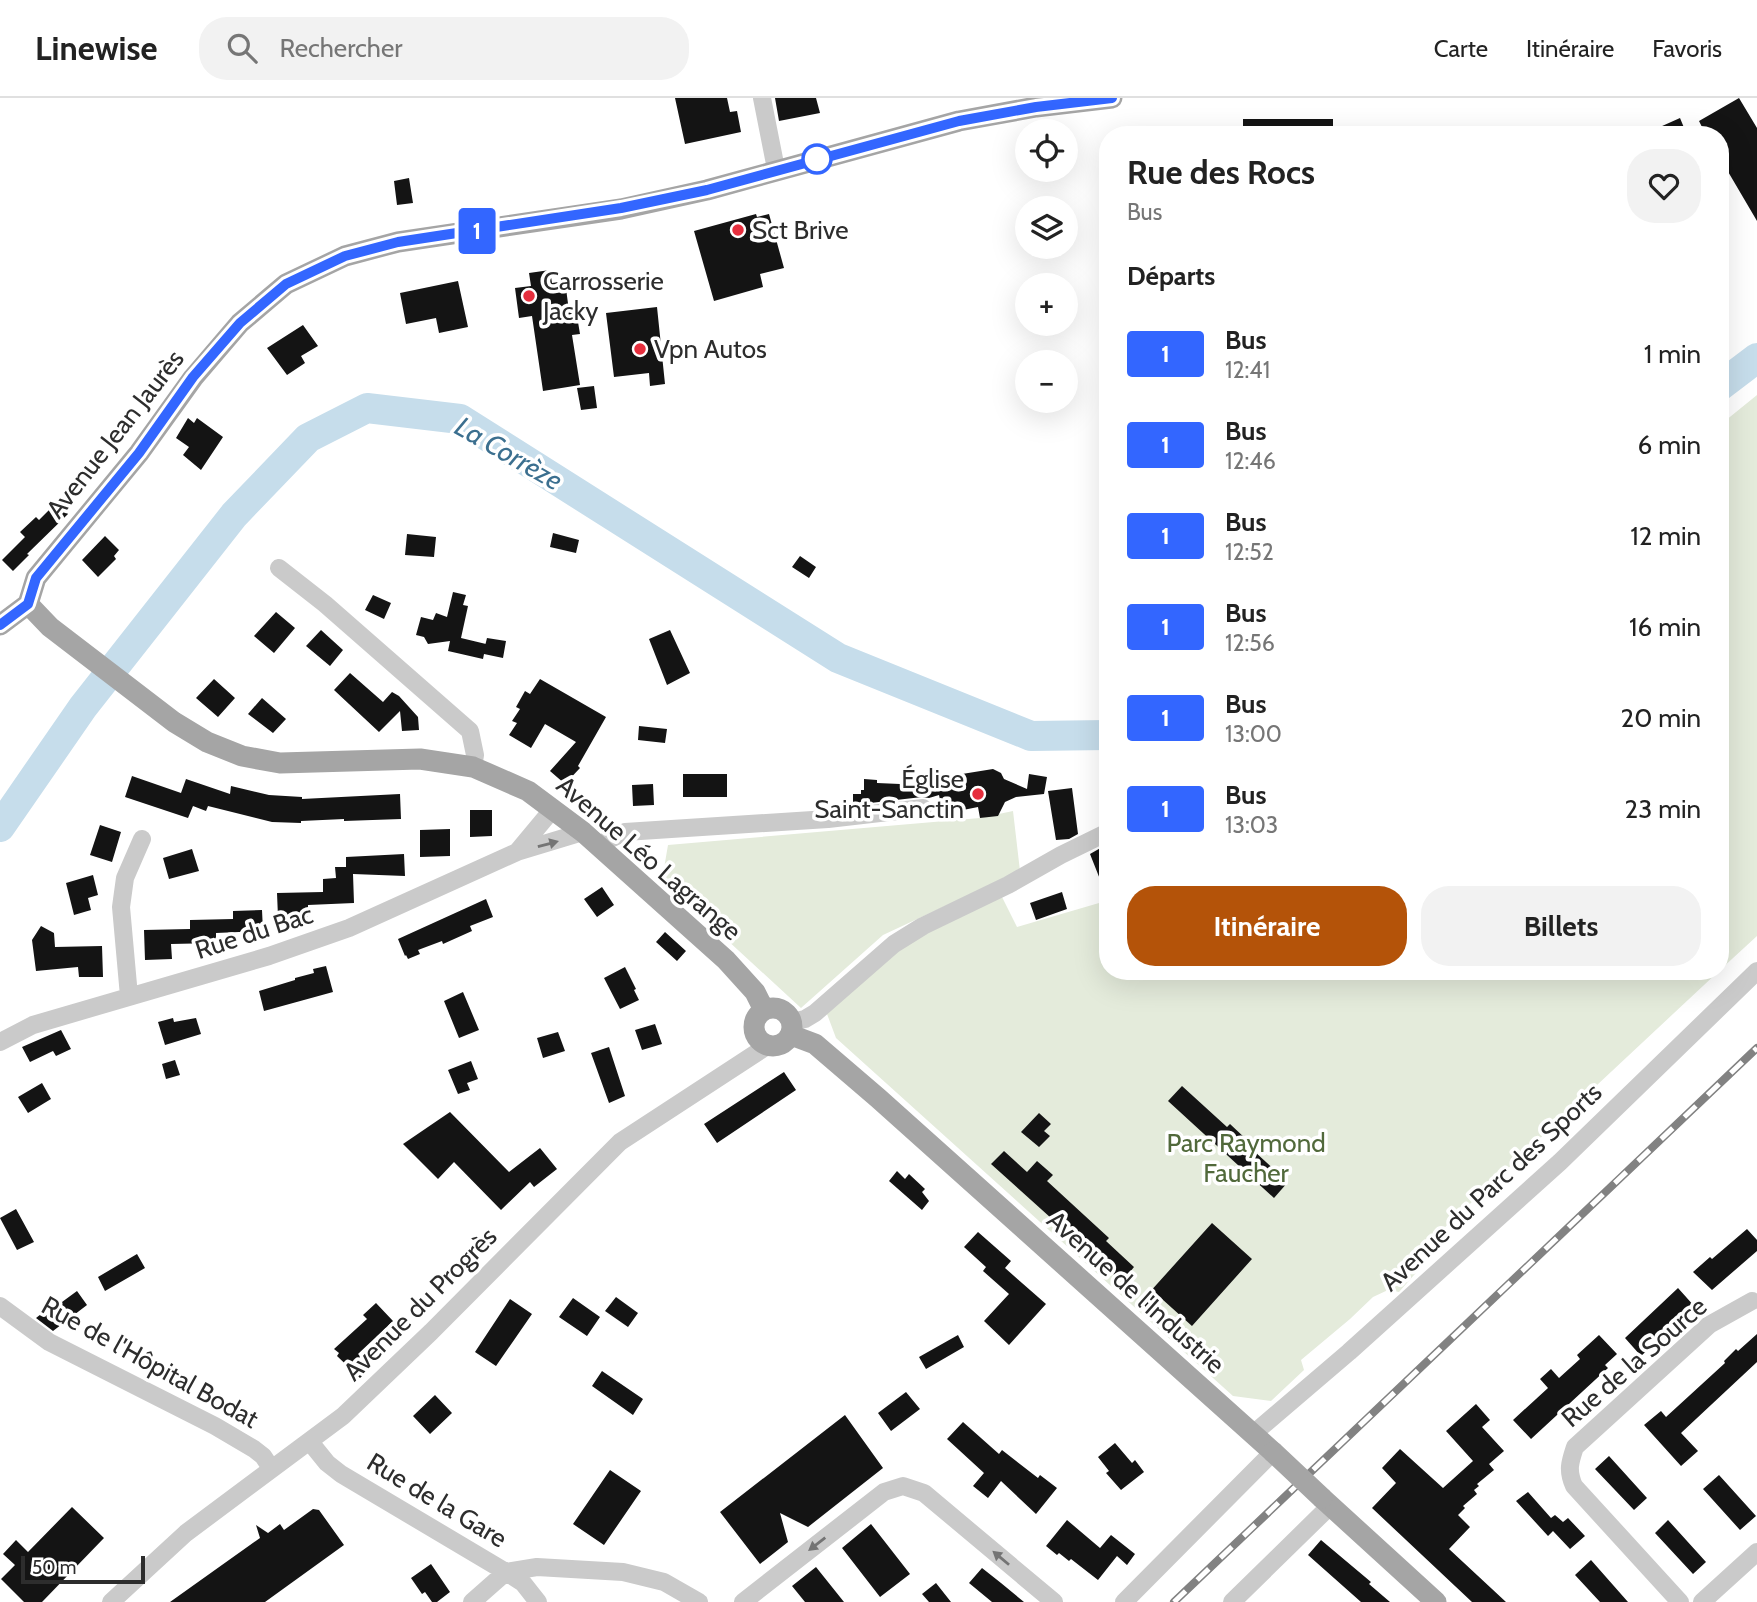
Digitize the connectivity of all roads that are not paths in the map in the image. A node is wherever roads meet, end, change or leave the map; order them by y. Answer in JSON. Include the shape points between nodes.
{"nodes":[{"id":1,"x":762,"y":98,"type":"edge"},
{"id":2,"x":1112,"y":98,"type":"edge"},
{"id":3,"x":776,"y":169,"type":"junction"},
{"id":4,"x":279,"y":568,"type":"dead end"},
{"id":5,"x":28,"y":604,"type":"junction"},
{"id":6,"x":0,"y":625,"type":"edge"},
{"id":7,"x":473,"y":768,"type":"junction"},
{"id":8,"x":923,"y":808,"type":"dead end"},
{"id":9,"x":552,"y":810,"type":"junction"},
{"id":10,"x":1099,"y":836,"type":"edge"},
{"id":11,"x":142,"y":839,"type":"dead end"},
{"id":12,"x":591,"y":839,"type":"junction"},
{"id":13,"x":517,"y":852,"type":"junction"},
{"id":14,"x":1757,"y":971,"type":"edge"},
{"id":15,"x":129,"y":996,"type":"junction"},
{"id":16,"x":764,"y":1010,"type":"junction"},
{"id":17,"x":791,"y":1029,"type":"junction"},
{"id":18,"x":0,"y":1042,"type":"edge"},
{"id":19,"x":766,"y":1046,"type":"junction"},
{"id":20,"x":1752,"y":1301,"type":"dead end"},
{"id":21,"x":0,"y":1306,"type":"edge"},
{"id":22,"x":1253,"y":1434,"type":"junction"},
{"id":23,"x":310,"y":1443,"type":"junction"},
{"id":24,"x":1273,"y":1452,"type":"junction"},
{"id":25,"x":271,"y":1468,"type":"junction"},
{"id":26,"x":1326,"y":1502,"type":"junction"},
{"id":27,"x":1755,"y":1558,"type":"edge"},
{"id":28,"x":506,"y":1572,"type":"junction"},
{"id":29,"x":111,"y":1602,"type":"edge"},
{"id":30,"x":472,"y":1602,"type":"edge"},
{"id":31,"x":538,"y":1602,"type":"edge"},
{"id":32,"x":699,"y":1602,"type":"edge"},
{"id":33,"x":743,"y":1602,"type":"edge"},
{"id":34,"x":1054,"y":1602,"type":"edge"},
{"id":35,"x":1124,"y":1602,"type":"edge"},
{"id":36,"x":1232,"y":1602,"type":"edge"},
{"id":37,"x":1436,"y":1602,"type":"edge"},
{"id":38,"x":1680,"y":1602,"type":"edge"},
{"id":39,"x":1702,"y":1602,"type":"edge"}],
"edges":[{"from":1,"to":3,"type":"street"},
{"from":2,"to":3,"type":"main road","name":"Avenue Jean Jaurès","via":[[959,121]]},
{"from":3,"to":5,"type":"main road","name":"Avenue Jean Jaurès","via":[[707,190],[621,208],[398,242],[345,256],[286,284],[240,323],[193,377],[139,453],[36,578]]},
{"from":4,"to":7,"type":"street","via":[[470,731]]},
{"from":5,"to":6,"type":"main road"},
{"from":5,"to":7,"type":"main road","name":"Avenue Léo Lagrange","via":[[50,627],[174,722],[242,756],[280,763],[420,759]]},
{"from":7,"to":9,"type":"main road","name":"Avenue Léo Lagrange","via":[[528,790]]},
{"from":8,"to":12,"type":"street","name":"Rue du Bac","via":[[625,832]]},
{"from":9,"to":12,"type":"main road","name":"Avenue Léo Lagrange"},
{"from":9,"to":13,"type":"street","name":"Rue du Bac"},
{"from":10,"to":17,"type":"street","via":[[894,944]]},
{"from":11,"to":15,"type":"street","via":[[125,878],[121,906]]},
{"from":13,"to":12,"type":"street","name":"Rue du Bac","one_way":true},
{"from":12,"to":16,"type":"main road","name":"Avenue Léo Lagrange","via":[[726,960],[755,992]]},
{"from":13,"to":15,"type":"street","name":"Rue du Bac","via":[[349,928],[269,957]]},
{"from":14,"to":22,"type":"street","name":"Avenue du Parc des Sports","via":[[1560,1162]]},
{"from":15,"to":18,"type":"street","name":"Rue du Bac","via":[[33,1025]]},
{"from":16,"to":17,"type":"main road","via":[[781,1010],[790,1017]]},
{"from":16,"to":19,"type":"main road","via":[[754,1025],[757,1038]]},
{"from":17,"to":19,"type":"main road","via":[[783,1044]]},
{"from":17,"to":22,"type":"main road","name":"Avenue de l'Industrie","via":[[868,1089]]},
{"from":19,"to":23,"type":"street","name":"Avenue du Progrès","via":[[620,1142],[384,1378]]},
{"from":20,"to":38,"type":"street","name":"Rue de la Source","via":[[1709,1325],[1575,1447],[1569,1465],[1574,1486]]},
{"from":21,"to":25,"type":"street","name":"Rue de l'Hôpital Bodat","via":[[49,1342],[225,1432],[263,1456]]},
{"from":22,"to":24,"type":"main road","name":"Avenue de l'Industrie"},
{"from":23,"to":25,"type":"street","name":"Avenue du Progrès"},
{"from":23,"to":28,"type":"street","name":"Rue de la Gare","via":[[341,1474]]},
{"from":24,"to":26,"type":"main road","name":"Avenue de l'Industrie","bridge":true},
{"from":24,"to":35,"type":"street"},
{"from":25,"to":29,"type":"street","name":"Avenue du Progrès","via":[[186,1533]]},
{"from":26,"to":36,"type":"street"},
{"from":26,"to":37,"type":"main road","name":"Avenue de l'Industrie"},
{"from":27,"to":39,"type":"street"},
{"from":28,"to":30,"type":"street"},
{"from":28,"to":31,"type":"street","name":"Rue de la Gare","via":[[523,1583]]},
{"from":28,"to":32,"type":"street","via":[[537,1567],[623,1572],[664,1582]]},
{"from":34,"to":33,"type":"street","one_way":true,"via":[[924,1493],[903,1486],[884,1492]]}]}
